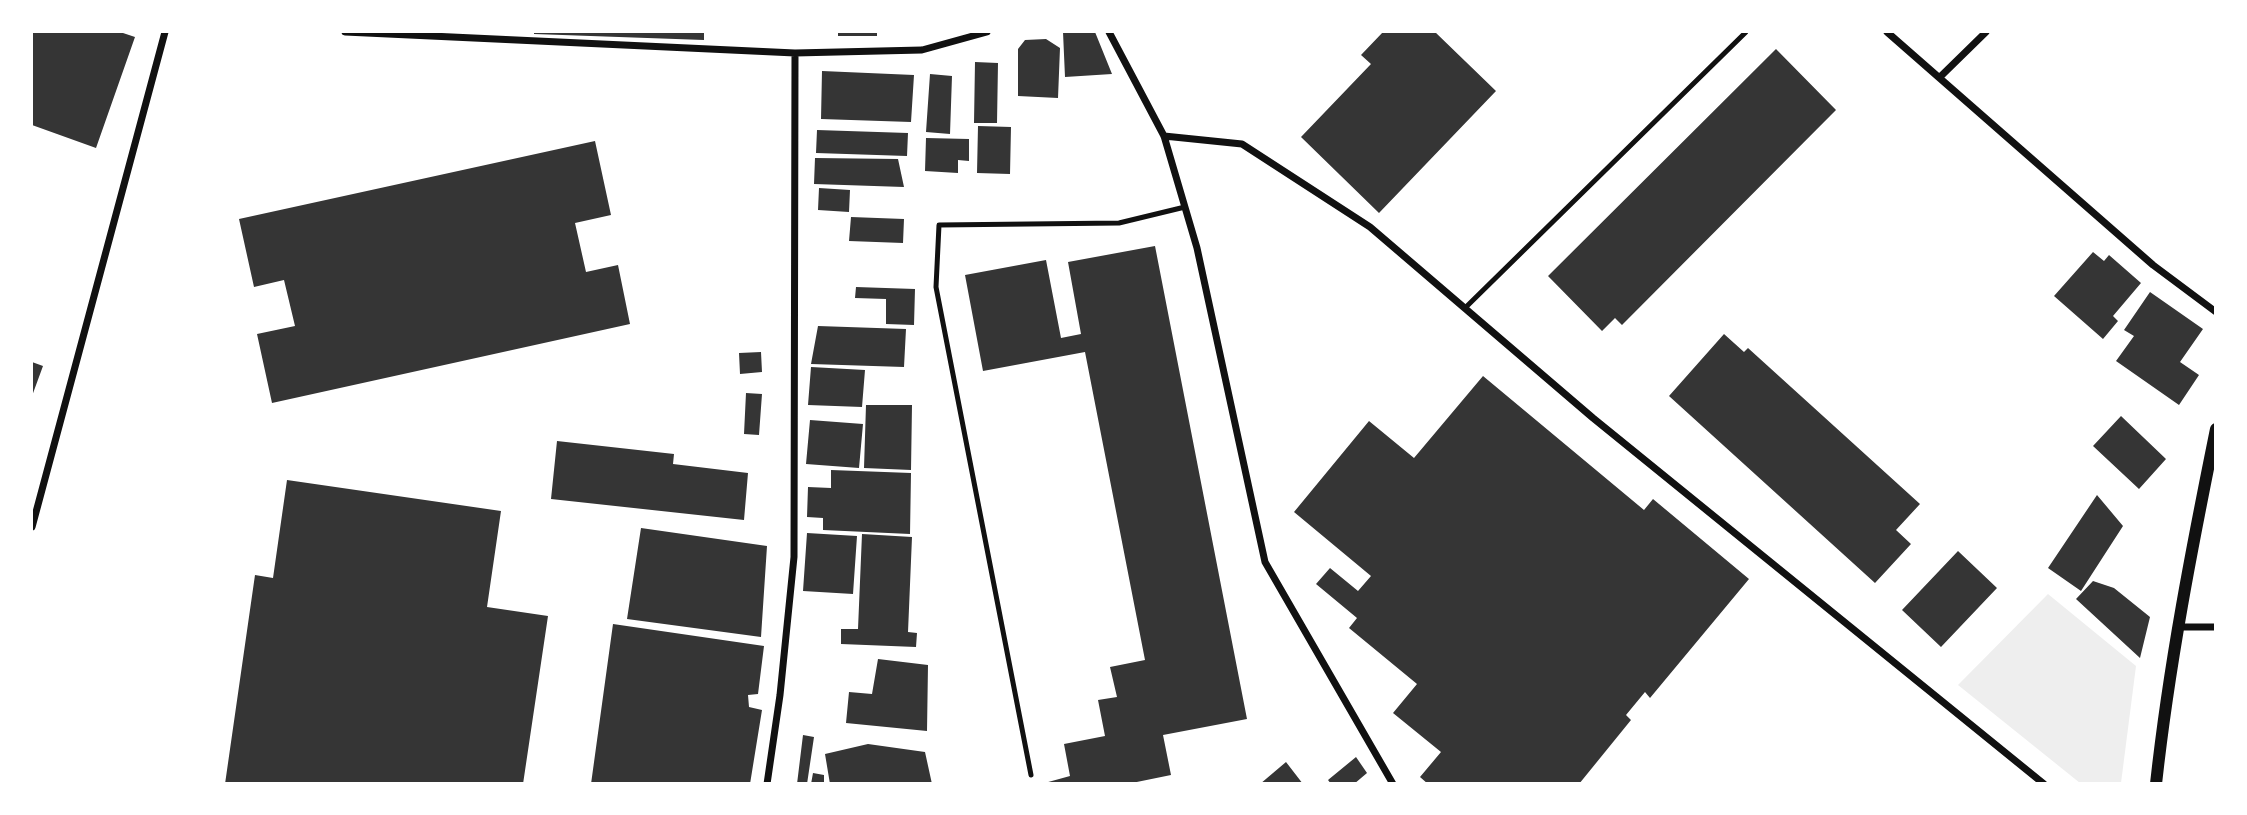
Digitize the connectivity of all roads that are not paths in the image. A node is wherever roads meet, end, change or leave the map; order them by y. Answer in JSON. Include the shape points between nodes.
{"nodes":[{"id":1,"x":165,"y":32,"type":"edge"},
{"id":2,"x":345,"y":32,"type":"edge"},
{"id":3,"x":987,"y":32,"type":"edge"},
{"id":4,"x":1110,"y":32,"type":"edge"},
{"id":5,"x":1746,"y":32,"type":"edge"},
{"id":6,"x":1887,"y":32,"type":"edge"},
{"id":7,"x":1986,"y":32,"type":"edge"},
{"id":8,"x":795,"y":53,"type":"junction"},
{"id":9,"x":1940,"y":77,"type":"junction"},
{"id":10,"x":1164,"y":136,"type":"junction"},
{"id":11,"x":1185,"y":207,"type":"junction"},
{"id":12,"x":1465,"y":308,"type":"junction"},
{"id":13,"x":2216,"y":312,"type":"edge"},
{"id":14,"x":2216,"y":429,"type":"edge"},
{"id":15,"x":32,"y":527,"type":"edge"},
{"id":16,"x":2179,"y":627,"type":"junction"},
{"id":17,"x":2216,"y":627,"type":"edge"},
{"id":18,"x":1031,"y":775,"type":"dead end"},
{"id":19,"x":767,"y":783,"type":"edge"},
{"id":20,"x":1393,"y":783,"type":"edge"},
{"id":21,"x":2045,"y":783,"type":"edge"},
{"id":22,"x":2156,"y":783,"type":"edge"}],
"edges":[{"from":1,"to":15,"type":"street"},
{"from":2,"to":8,"type":"street"},
{"from":3,"to":8,"type":"street","via":[[922,50]]},
{"from":4,"to":10,"type":"street"},
{"from":5,"to":12,"type":"lane"},
{"from":6,"to":9,"type":"street"},
{"from":7,"to":9,"type":"street"},
{"from":8,"to":19,"type":"street","via":[[794,556]]},
{"from":9,"to":13,"type":"street","via":[[2153,265]]},
{"from":10,"to":11,"type":"street"},
{"from":10,"to":12,"type":"street","via":[[1242,144],[1370,227]]},
{"from":11,"to":18,"type":"lane","via":[[1119,223],[939,225],[936,287]]},
{"from":11,"to":20,"type":"street","via":[[1265,562]]},
{"from":12,"to":21,"type":"street","via":[[1614,436]]},
{"from":14,"to":16,"type":"street"},
{"from":16,"to":17,"type":"street"},
{"from":16,"to":22,"type":"street"}]}
